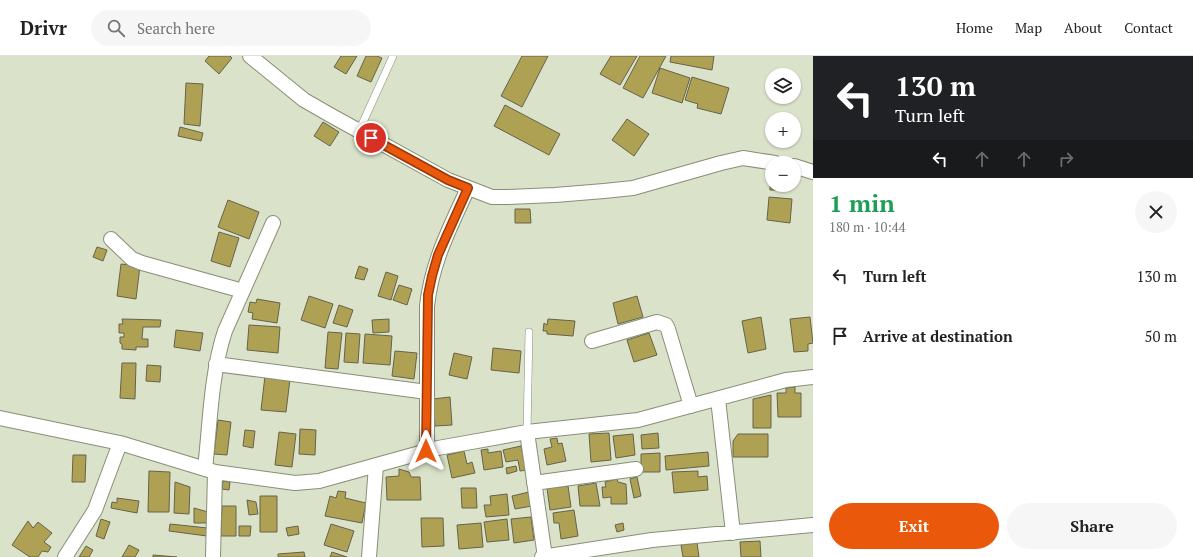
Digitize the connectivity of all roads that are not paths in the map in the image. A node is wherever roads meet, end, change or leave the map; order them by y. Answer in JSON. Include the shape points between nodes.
{"nodes":[{"id":1,"x":250,"y":56,"type":"edge"},
{"id":2,"x":393,"y":56,"type":"edge"},
{"id":3,"x":359,"y":131,"type":"junction"},
{"id":4,"x":765,"y":161,"type":"edge"},
{"id":5,"x":801,"y":168,"type":"edge"},
{"id":6,"x":813,"y":172,"type":"edge"},
{"id":7,"x":468,"y":188,"type":"junction"},
{"id":8,"x":273,"y":223,"type":"dead end"},
{"id":9,"x":111,"y":239,"type":"dead end"},
{"id":10,"x":243,"y":291,"type":"junction"},
{"id":11,"x":529,"y":332,"type":"dead end"},
{"id":12,"x":592,"y":341,"type":"dead end"},
{"id":13,"x":216,"y":364,"type":"junction"},
{"id":14,"x":813,"y":377,"type":"edge"},
{"id":15,"x":427,"y":392,"type":"junction"},
{"id":16,"x":718,"y":398,"type":"junction"},
{"id":17,"x":691,"y":406,"type":"junction"},
{"id":18,"x":0,"y":418,"type":"edge"},
{"id":19,"x":527,"y":432,"type":"junction"},
{"id":20,"x":120,"y":443,"type":"junction"},
{"id":21,"x":426,"y":451,"type":"junction"},
{"id":22,"x":376,"y":466,"type":"junction"},
{"id":23,"x":636,"y":469,"type":"dead end"},
{"id":24,"x":210,"y":470,"type":"junction"},
{"id":25,"x":534,"y":483,"type":"junction"},
{"id":26,"x":813,"y":525,"type":"edge"},
{"id":27,"x":733,"y":533,"type":"junction"},
{"id":28,"x":64,"y":557,"type":"edge"},
{"id":29,"x":213,"y":557,"type":"edge"},
{"id":30,"x":369,"y":557,"type":"edge"},
{"id":31,"x":542,"y":557,"type":"edge"},
{"id":32,"x":545,"y":557,"type":"edge"}],
"edges":[{"from":1,"to":3,"type":"street","via":[[304,100]]},
{"from":2,"to":3,"type":"lane"},
{"from":3,"to":7,"type":"street","via":[[448,180]]},
{"from":4,"to":7,"type":"street","via":[[743,158],[732,160],[633,188],[604,192],[507,198],[492,197]]},
{"from":5,"to":6,"type":"street"},
{"from":7,"to":15,"type":"street","via":[[438,255],[432,276],[427,306]]},
{"from":8,"to":10,"type":"street"},
{"from":9,"to":10,"type":"street","via":[[132,259],[142,263]]},
{"from":10,"to":13,"type":"street","via":[[225,331]]},
{"from":11,"to":19,"type":"lane"},
{"from":12,"to":17,"type":"street","via":[[657,322],[666,325]]},
{"from":13,"to":15,"type":"street"},
{"from":13,"to":24,"type":"street"},
{"from":14,"to":16,"type":"street","via":[[786,380]]},
{"from":15,"to":21,"type":"street"},
{"from":16,"to":17,"type":"street"},
{"from":16,"to":27,"type":"street"},
{"from":17,"to":19,"type":"street","via":[[638,420]]},
{"from":18,"to":20,"type":"street"},
{"from":19,"to":21,"type":"street"},
{"from":19,"to":25,"type":"street"},
{"from":20,"to":24,"type":"street"},
{"from":20,"to":28,"type":"street","via":[[94,510]]},
{"from":21,"to":22,"type":"street"},
{"from":22,"to":24,"type":"street","via":[[318,481],[295,483]]},
{"from":22,"to":30,"type":"street"},
{"from":23,"to":25,"type":"street"},
{"from":24,"to":29,"type":"street"},
{"from":25,"to":32,"type":"street"},
{"from":26,"to":27,"type":"street"},
{"from":27,"to":32,"type":"street","via":[[652,540]]},
{"from":31,"to":32,"type":"street"}]}
